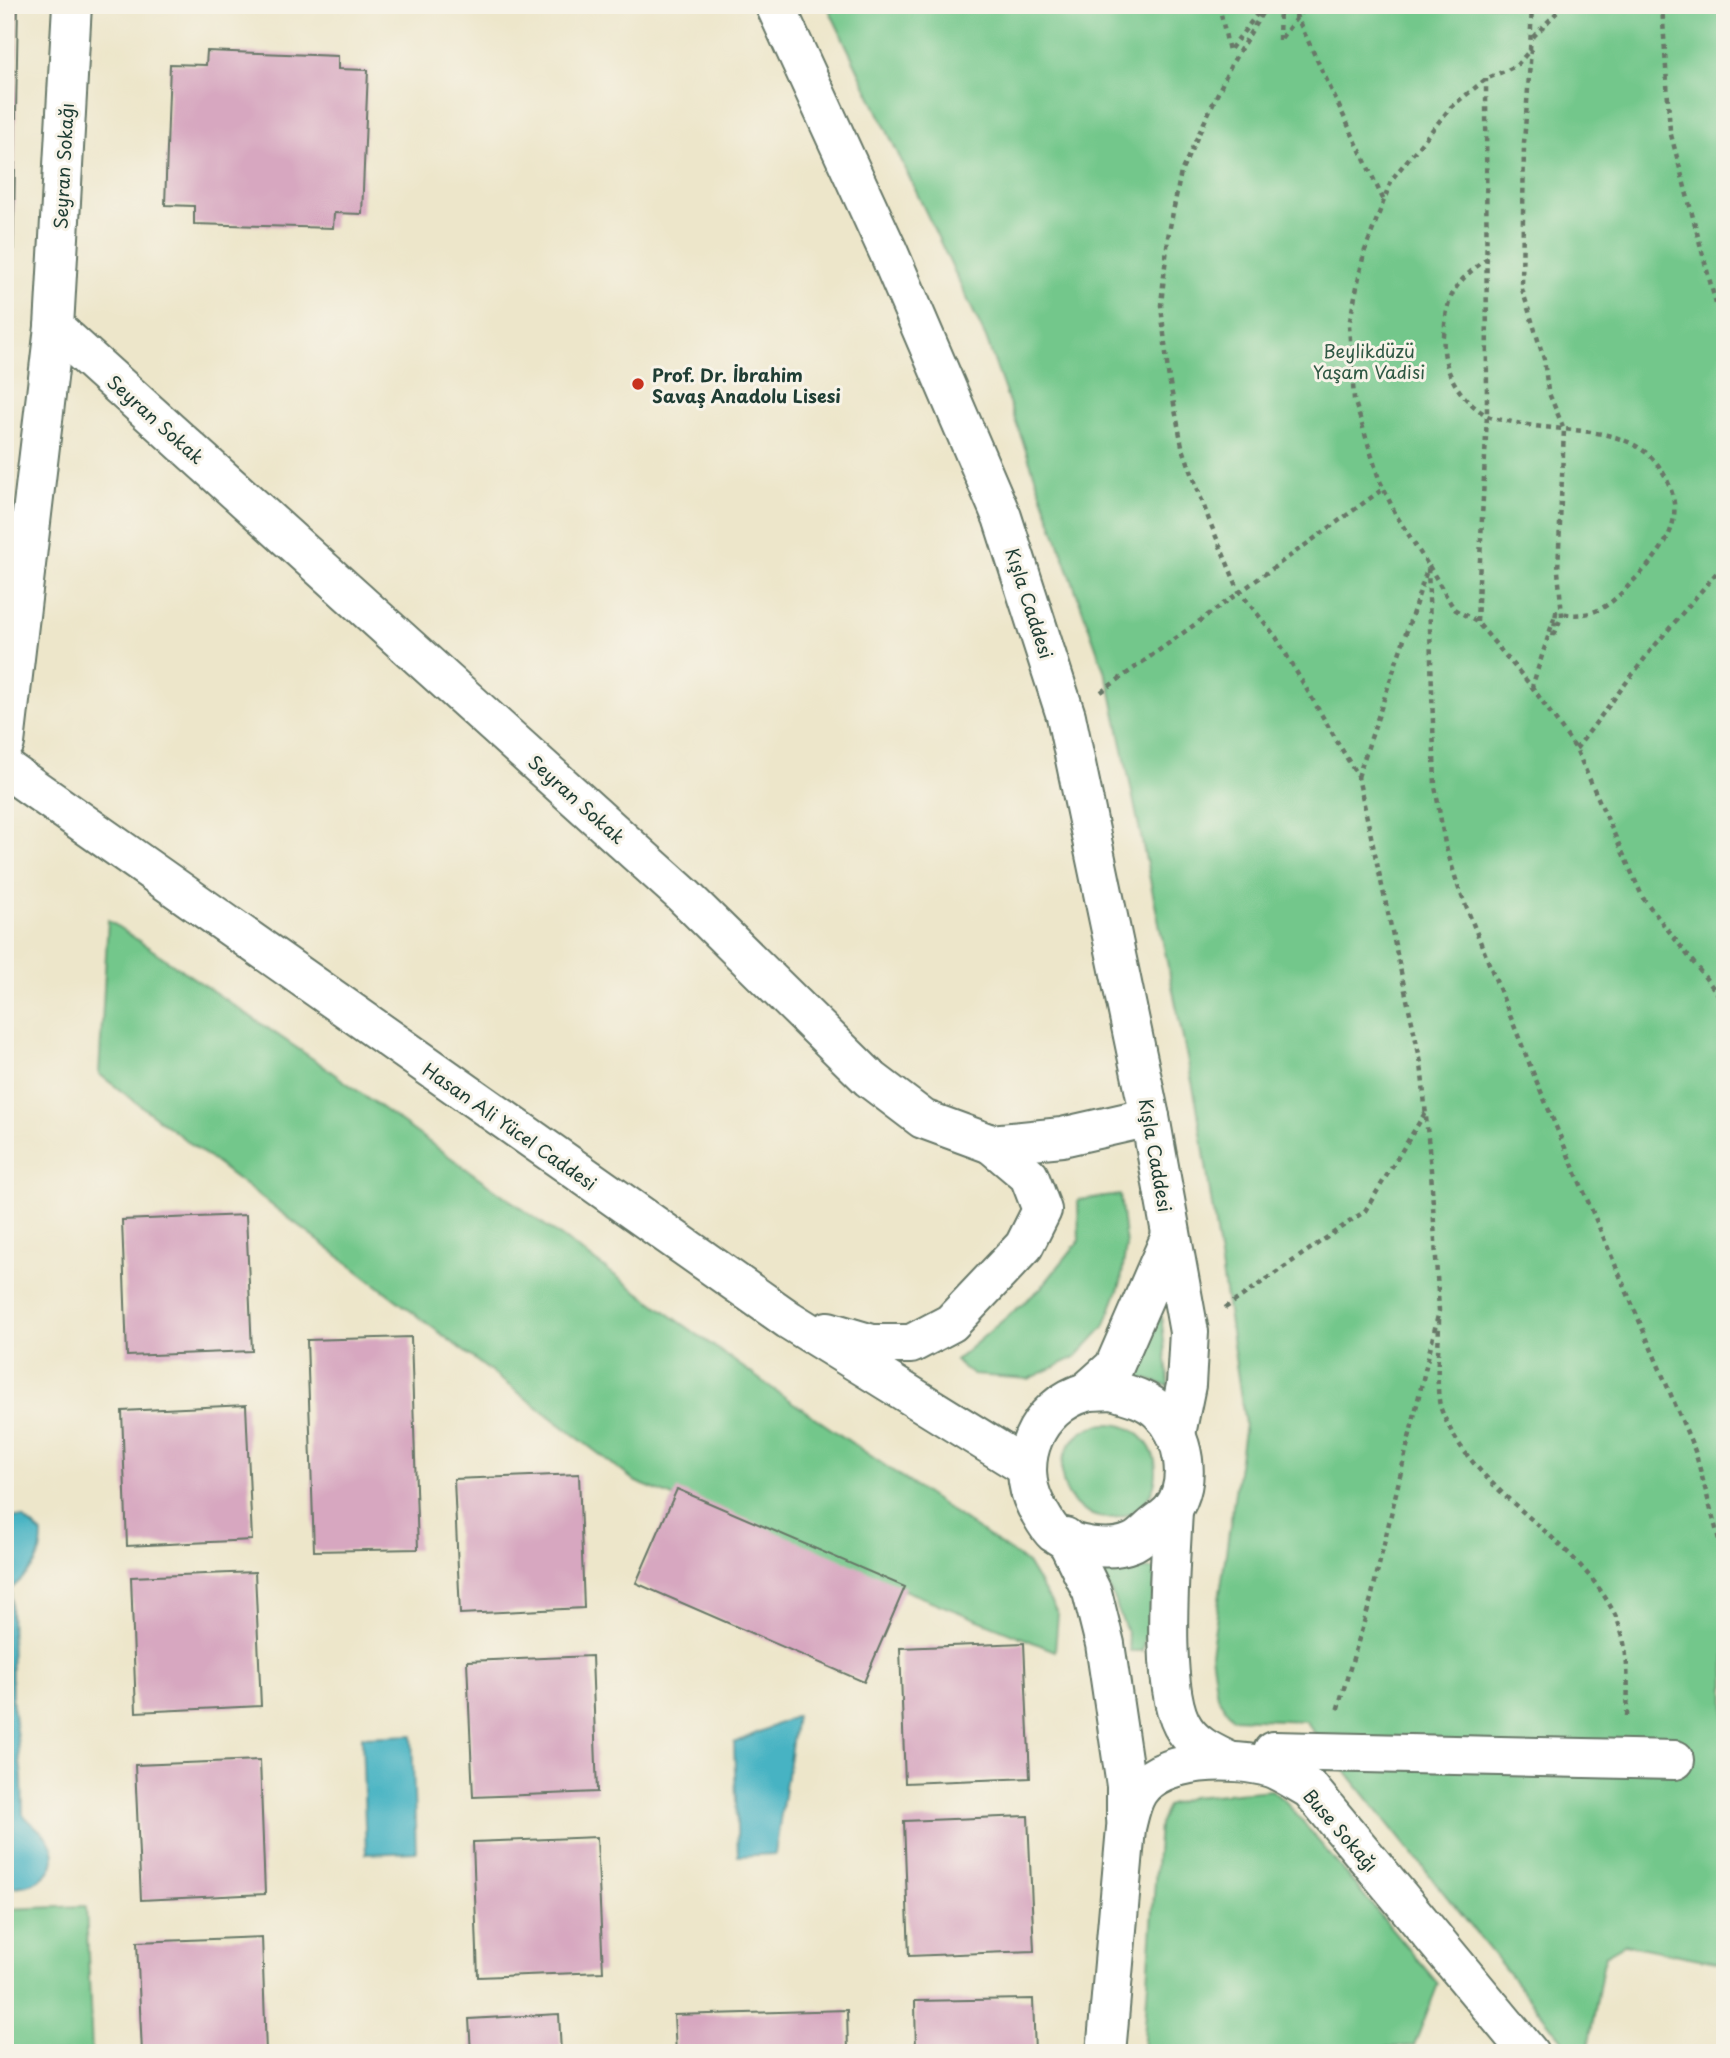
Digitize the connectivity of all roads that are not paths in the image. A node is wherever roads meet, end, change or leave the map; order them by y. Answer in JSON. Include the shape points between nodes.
{"nodes":[{"id":1,"x":72,"y":5,"type":"edge"},
{"id":2,"x":775,"y":5,"type":"edge"},
{"id":3,"x":54,"y":327,"type":"junction"},
{"id":4,"x":5,"y":743,"type":"edge"},
{"id":5,"x":5,"y":768,"type":"edge"},
{"id":6,"x":1150,"y":1117,"type":"junction"},
{"id":7,"x":991,"y":1144,"type":"junction"},
{"id":8,"x":1170,"y":1238,"type":"junction"},
{"id":9,"x":789,"y":1320,"type":"junction"},
{"id":10,"x":1086,"y":1392,"type":"junction"},
{"id":11,"x":1176,"y":1434,"type":"junction"},
{"id":12,"x":1026,"y":1467,"type":"junction"},
{"id":13,"x":1173,"y":1510,"type":"junction"},
{"id":14,"x":1065,"y":1537,"type":"junction"},
{"id":15,"x":1273,"y":1751,"type":"dead end"},
{"id":16,"x":1675,"y":1760,"type":"dead end"},
{"id":17,"x":1229,"y":1761,"type":"junction"},
{"id":18,"x":1126,"y":1828,"type":"junction"},
{"id":19,"x":1106,"y":2053,"type":"edge"},
{"id":20,"x":1529,"y":2053,"type":"edge"}],
"edges":[{"from":1,"to":3,"type":"street","name":"Seyran Sokağı"},
{"from":2,"to":6,"type":"street","name":"Kışla Caddesi","via":[[888,251],[1002,517],[1066,716]]},
{"from":3,"to":4,"type":"street","name":"Seyran Sokağı"},
{"from":3,"to":7,"type":"street","name":"Seyran Sokak","via":[[682,894],[869,1078],[923,1119]]},
{"from":5,"to":9,"type":"street","name":"Hasan Ali Yücel Caddesi"},
{"from":6,"to":7,"type":"street","name":"Seyran Sokak","via":[[1062,1137]]},
{"from":6,"to":8,"type":"street","name":"Kışla Caddesi"},
{"from":7,"to":9,"type":"street","via":[[1029,1176],[1042,1210],[1024,1246],[951,1322],[911,1344],[872,1344]]},
{"from":8,"to":10,"type":"street","via":[[1114,1367]]},
{"from":8,"to":11,"type":"street","name":"Kışla Caddesi","via":[[1189,1332],[1186,1384]]},
{"from":9,"to":12,"type":"street","name":"Hasan Ali Yücel Caddesi"},
{"from":10,"to":11,"type":"street","via":[[1112,1390],[1138,1397],[1160,1412]]},
{"from":10,"to":12,"type":"street","via":[[1062,1403],[1043,1420],[1030,1442]]},
{"from":11,"to":13,"type":"street","via":[[1184,1459],[1182,1485]]},
{"from":12,"to":14,"type":"street","via":[[1029,1492],[1041,1515],[1054,1532]]},
{"from":13,"to":14,"type":"street","via":[[1132,1543],[1107,1548]]},
{"from":13,"to":17,"type":"street","via":[[1170,1684],[1184,1729],[1201,1746]]},
{"from":14,"to":18,"type":"street","via":[[1092,1592],[1105,1644],[1126,1786]]},
{"from":15,"to":16,"type":"street"},
{"from":17,"to":18,"type":"street","name":"Buse Sokağı","via":[[1194,1762],[1153,1777],[1139,1790]]},
{"from":17,"to":20,"type":"street","name":"Buse Sokağı","via":[[1271,1768],[1310,1789]]},
{"from":18,"to":19,"type":"street","name":"Buse Sokağı"}]}
